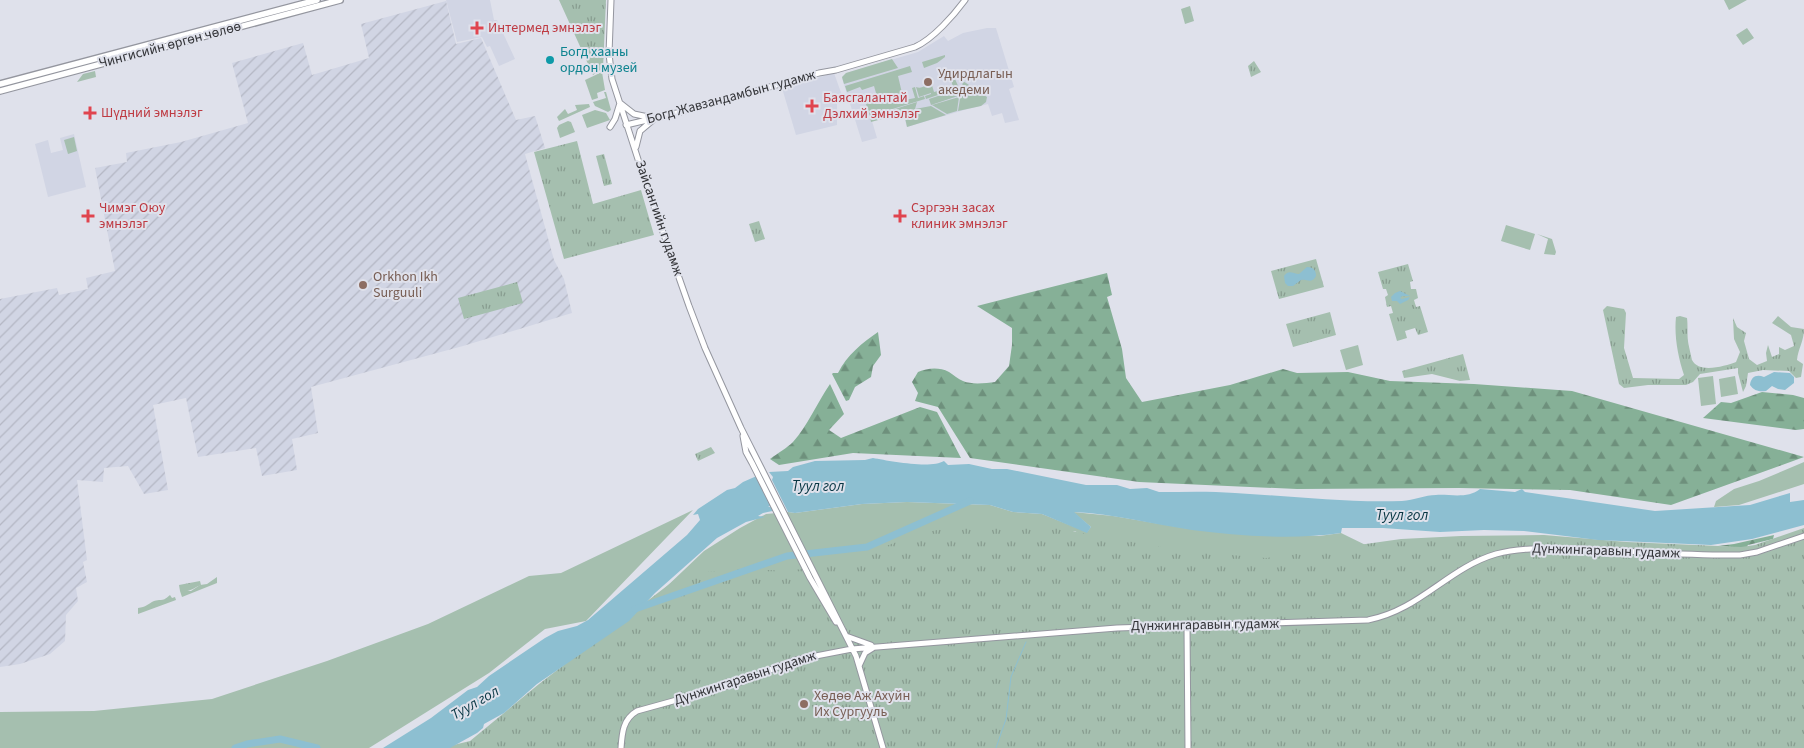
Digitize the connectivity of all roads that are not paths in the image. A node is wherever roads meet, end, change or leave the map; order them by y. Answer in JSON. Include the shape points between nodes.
{"nodes":[{"id":1,"x":317,"y":0,"type":"edge"},
{"id":2,"x":340,"y":0,"type":"edge"},
{"id":3,"x":612,"y":0,"type":"edge"},
{"id":4,"x":965,"y":0,"type":"edge"},
{"id":5,"x":300,"y":8,"type":"junction"},
{"id":6,"x":0,"y":84,"type":"edge"},
{"id":7,"x":0,"y":91,"type":"edge"},
{"id":8,"x":620,"y":103,"type":"junction"},
{"id":9,"x":656,"y":118,"type":"junction"},
{"id":10,"x":626,"y":125,"type":"junction"},
{"id":11,"x":610,"y":126,"type":"dead end"},
{"id":12,"x":636,"y":150,"type":"junction"},
{"id":13,"x":1804,"y":536,"type":"edge"},
{"id":14,"x":1187,"y":625,"type":"junction"},
{"id":15,"x":845,"y":636,"type":"junction"},
{"id":16,"x":876,"y":647,"type":"junction"},
{"id":17,"x":852,"y":649,"type":"junction"},
{"id":18,"x":859,"y":666,"type":"junction"},
{"id":19,"x":621,"y":748,"type":"edge"},
{"id":20,"x":883,"y":748,"type":"edge"},
{"id":21,"x":1188,"y":748,"type":"edge"}],
"edges":[{"from":1,"to":5,"type":"highway","name":"Чингисийн өргөн чөлөө"},
{"from":2,"to":5,"type":"highway","name":"Чингисийн өргөн чөлөө"},
{"from":3,"to":8,"type":"main road","name":"Зайсангийн гудамж","via":[[610,68]]},
{"from":4,"to":9,"type":"main road","name":"Богд Жавзандамбын гудамж","via":[[920,45]]},
{"from":5,"to":6,"type":"highway","name":"Чингисийн өргөн чөлөө"},
{"from":5,"to":7,"type":"highway","name":"Чингисийн өргөн чөлөө"},
{"from":8,"to":9,"type":"main road","via":[[634,114]]},
{"from":8,"to":10,"type":"main road","name":"Зайсангийн гудамж"},
{"from":8,"to":11,"type":"main road"},
{"from":9,"to":10,"type":"main road","name":"Богд Жавзандамбын гудамж"},
{"from":9,"to":12,"type":"main road","via":[[640,131]]},
{"from":10,"to":12,"type":"main road","name":"Зайсангийн гудамж"},
{"from":12,"to":15,"type":"main road","name":"Зайсангийн гудамж","via":[[702,340],[754,461]]},
{"from":13,"to":14,"type":"main road","name":"Дүнжингаравын гудамж","via":[[1740,555],[1510,550],[1467,566],[1399,611],[1375,619]]},
{"from":14,"to":16,"type":"main road","name":"Дүнжингаравын гудамж"},
{"from":14,"to":21,"type":"main road"},
{"from":15,"to":16,"type":"main road"},
{"from":15,"to":17,"type":"main road","name":"Зайсангийн гудамж"},
{"from":16,"to":17,"type":"main road","name":"Дүнжингаравын гудамж"},
{"from":16,"to":18,"type":"main road","via":[[865,653]]},
{"from":17,"to":18,"type":"main road","name":"Зайсангийн гудамж"},
{"from":17,"to":19,"type":"main road","name":"Дүнжингаравын гудамж","via":[[795,660],[738,683],[637,711],[626,722]]},
{"from":18,"to":20,"type":"main road","name":"Зайсангийн гудамж"}]}
